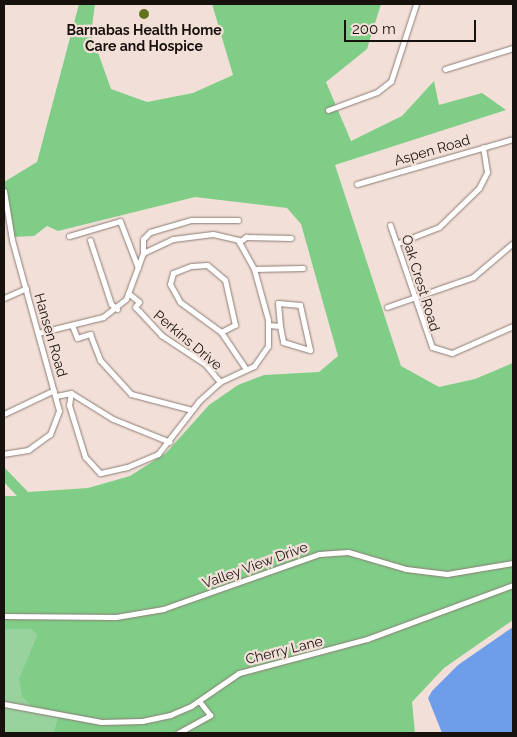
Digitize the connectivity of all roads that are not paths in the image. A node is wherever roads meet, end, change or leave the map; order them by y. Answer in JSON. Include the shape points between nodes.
{"nodes":[{"id":1,"x":416,"y":4,"type":"edge"},
{"id":2,"x":513,"y":48,"type":"edge"},
{"id":3,"x":445,"y":69,"type":"dead end"},
{"id":4,"x":328,"y":110,"type":"dead end"},
{"id":5,"x":513,"y":139,"type":"edge"},
{"id":6,"x":483,"y":147,"type":"junction"},
{"id":7,"x":357,"y":184,"type":"dead end"},
{"id":8,"x":4,"y":191,"type":"edge"},
{"id":9,"x":238,"y":220,"type":"dead end"},
{"id":10,"x":390,"y":225,"type":"dead end"},
{"id":11,"x":69,"y":236,"type":"dead end"},
{"id":12,"x":291,"y":238,"type":"dead end"},
{"id":13,"x":90,"y":240,"type":"dead end"},
{"id":14,"x":239,"y":242,"type":"junction"},
{"id":15,"x":398,"y":243,"type":"junction"},
{"id":16,"x":513,"y":243,"type":"edge"},
{"id":17,"x":143,"y":253,"type":"junction"},
{"id":18,"x":138,"y":268,"type":"junction"},
{"id":19,"x":303,"y":268,"type":"dead end"},
{"id":20,"x":254,"y":269,"type":"junction"},
{"id":21,"x":26,"y":288,"type":"junction"},
{"id":22,"x":128,"y":293,"type":"junction"},
{"id":23,"x":4,"y":298,"type":"edge"},
{"id":24,"x":413,"y":299,"type":"junction"},
{"id":25,"x":387,"y":307,"type":"dead end"},
{"id":26,"x":117,"y":309,"type":"junction"},
{"id":27,"x":72,"y":325,"type":"junction"},
{"id":28,"x":268,"y":325,"type":"junction"},
{"id":29,"x":280,"y":326,"type":"junction"},
{"id":30,"x":513,"y":326,"type":"edge"},
{"id":31,"x":221,"y":332,"type":"junction"},
{"id":32,"x":38,"y":333,"type":"junction"},
{"id":33,"x":246,"y":369,"type":"junction"},
{"id":34,"x":220,"y":382,"type":"junction"},
{"id":35,"x":54,"y":390,"type":"junction"},
{"id":36,"x":71,"y":393,"type":"junction"},
{"id":37,"x":56,"y":396,"type":"junction"},
{"id":38,"x":192,"y":410,"type":"junction"},
{"id":39,"x":4,"y":414,"type":"edge"},
{"id":40,"x":170,"y":442,"type":"junction"},
{"id":41,"x":4,"y":454,"type":"edge"},
{"id":42,"x":513,"y":563,"type":"edge"},
{"id":43,"x":513,"y":585,"type":"edge"},
{"id":44,"x":4,"y":616,"type":"edge"},
{"id":45,"x":199,"y":701,"type":"junction"},
{"id":46,"x":4,"y":704,"type":"edge"},
{"id":47,"x":178,"y":733,"type":"edge"}],
"edges":[{"from":1,"to":4,"type":"street","via":[[391,81],[377,92]]},
{"from":2,"to":3,"type":"street"},
{"from":5,"to":6,"type":"street","name":"Aspen Road"},
{"from":6,"to":7,"type":"street","name":"Aspen Road"},
{"from":6,"to":15,"type":"street","via":[[487,172],[479,188],[439,227]]},
{"from":8,"to":21,"type":"street","name":"Hansen Road"},
{"from":9,"to":17,"type":"street","via":[[191,220],[150,232],[143,239]]},
{"from":10,"to":15,"type":"street","name":"Oak Crest Road"},
{"from":11,"to":18,"type":"street","via":[[120,221],[132,262]]},
{"from":12,"to":14,"type":"street","via":[[246,237]]},
{"from":13,"to":26,"type":"street","via":[[111,304]]},
{"from":14,"to":17,"type":"street","via":[[213,234],[172,239]]},
{"from":14,"to":20,"type":"street"},
{"from":15,"to":24,"type":"street","name":"Oak Crest Road"},
{"from":16,"to":24,"type":"street","via":[[473,277]]},
{"from":17,"to":18,"type":"street"},
{"from":18,"to":22,"type":"street"},
{"from":19,"to":20,"type":"street"},
{"from":20,"to":28,"type":"street"},
{"from":21,"to":23,"type":"street"},
{"from":21,"to":32,"type":"street","name":"Hansen Road"},
{"from":22,"to":26,"type":"street"},
{"from":22,"to":34,"type":"street","name":"Perkins Drive","via":[[138,302],[135,307],[138,311],[161,335],[205,364]]},
{"from":24,"to":25,"type":"street"},
{"from":24,"to":30,"type":"street","name":"Oak Crest Road","via":[[428,342],[443,353],[452,353]]},
{"from":26,"to":27,"type":"street","via":[[102,317]]},
{"from":27,"to":32,"type":"street"},
{"from":27,"to":38,"type":"street","via":[[77,338],[90,334],[100,360],[132,394]]},
{"from":28,"to":29,"type":"street"},
{"from":28,"to":33,"type":"street","via":[[268,346],[254,366]]},
{"from":29,"to":29,"type":"street","via":[[283,342],[310,350],[300,305],[278,303]]},
{"from":31,"to":31,"type":"street","via":[[180,302],[170,284],[173,273],[191,266],[207,265],[225,280],[235,325]]},
{"from":31,"to":33,"type":"street"},
{"from":32,"to":35,"type":"street","name":"Hansen Road"},
{"from":33,"to":34,"type":"street"},
{"from":34,"to":38,"type":"street"},
{"from":35,"to":37,"type":"street","name":"Hansen Road"},
{"from":35,"to":39,"type":"street"},
{"from":36,"to":37,"type":"street"},
{"from":36,"to":40,"type":"street","via":[[120,423]]},
{"from":36,"to":40,"type":"street","via":[[69,405],[85,458],[100,473],[158,454]]},
{"from":37,"to":41,"type":"street","name":"Hansen Road","via":[[58,420],[50,434],[28,450]]},
{"from":38,"to":40,"type":"street"},
{"from":42,"to":44,"type":"street","name":"Valley View Drive","via":[[447,574],[406,569],[348,552],[319,554],[163,609],[116,618]]},
{"from":43,"to":45,"type":"street","name":"Cherry Lane","via":[[366,639],[239,673]]},
{"from":45,"to":46,"type":"street","name":"Cherry Lane","via":[[170,716],[119,722],[80,719]]},
{"from":45,"to":47,"type":"street","via":[[210,715]]}]}
